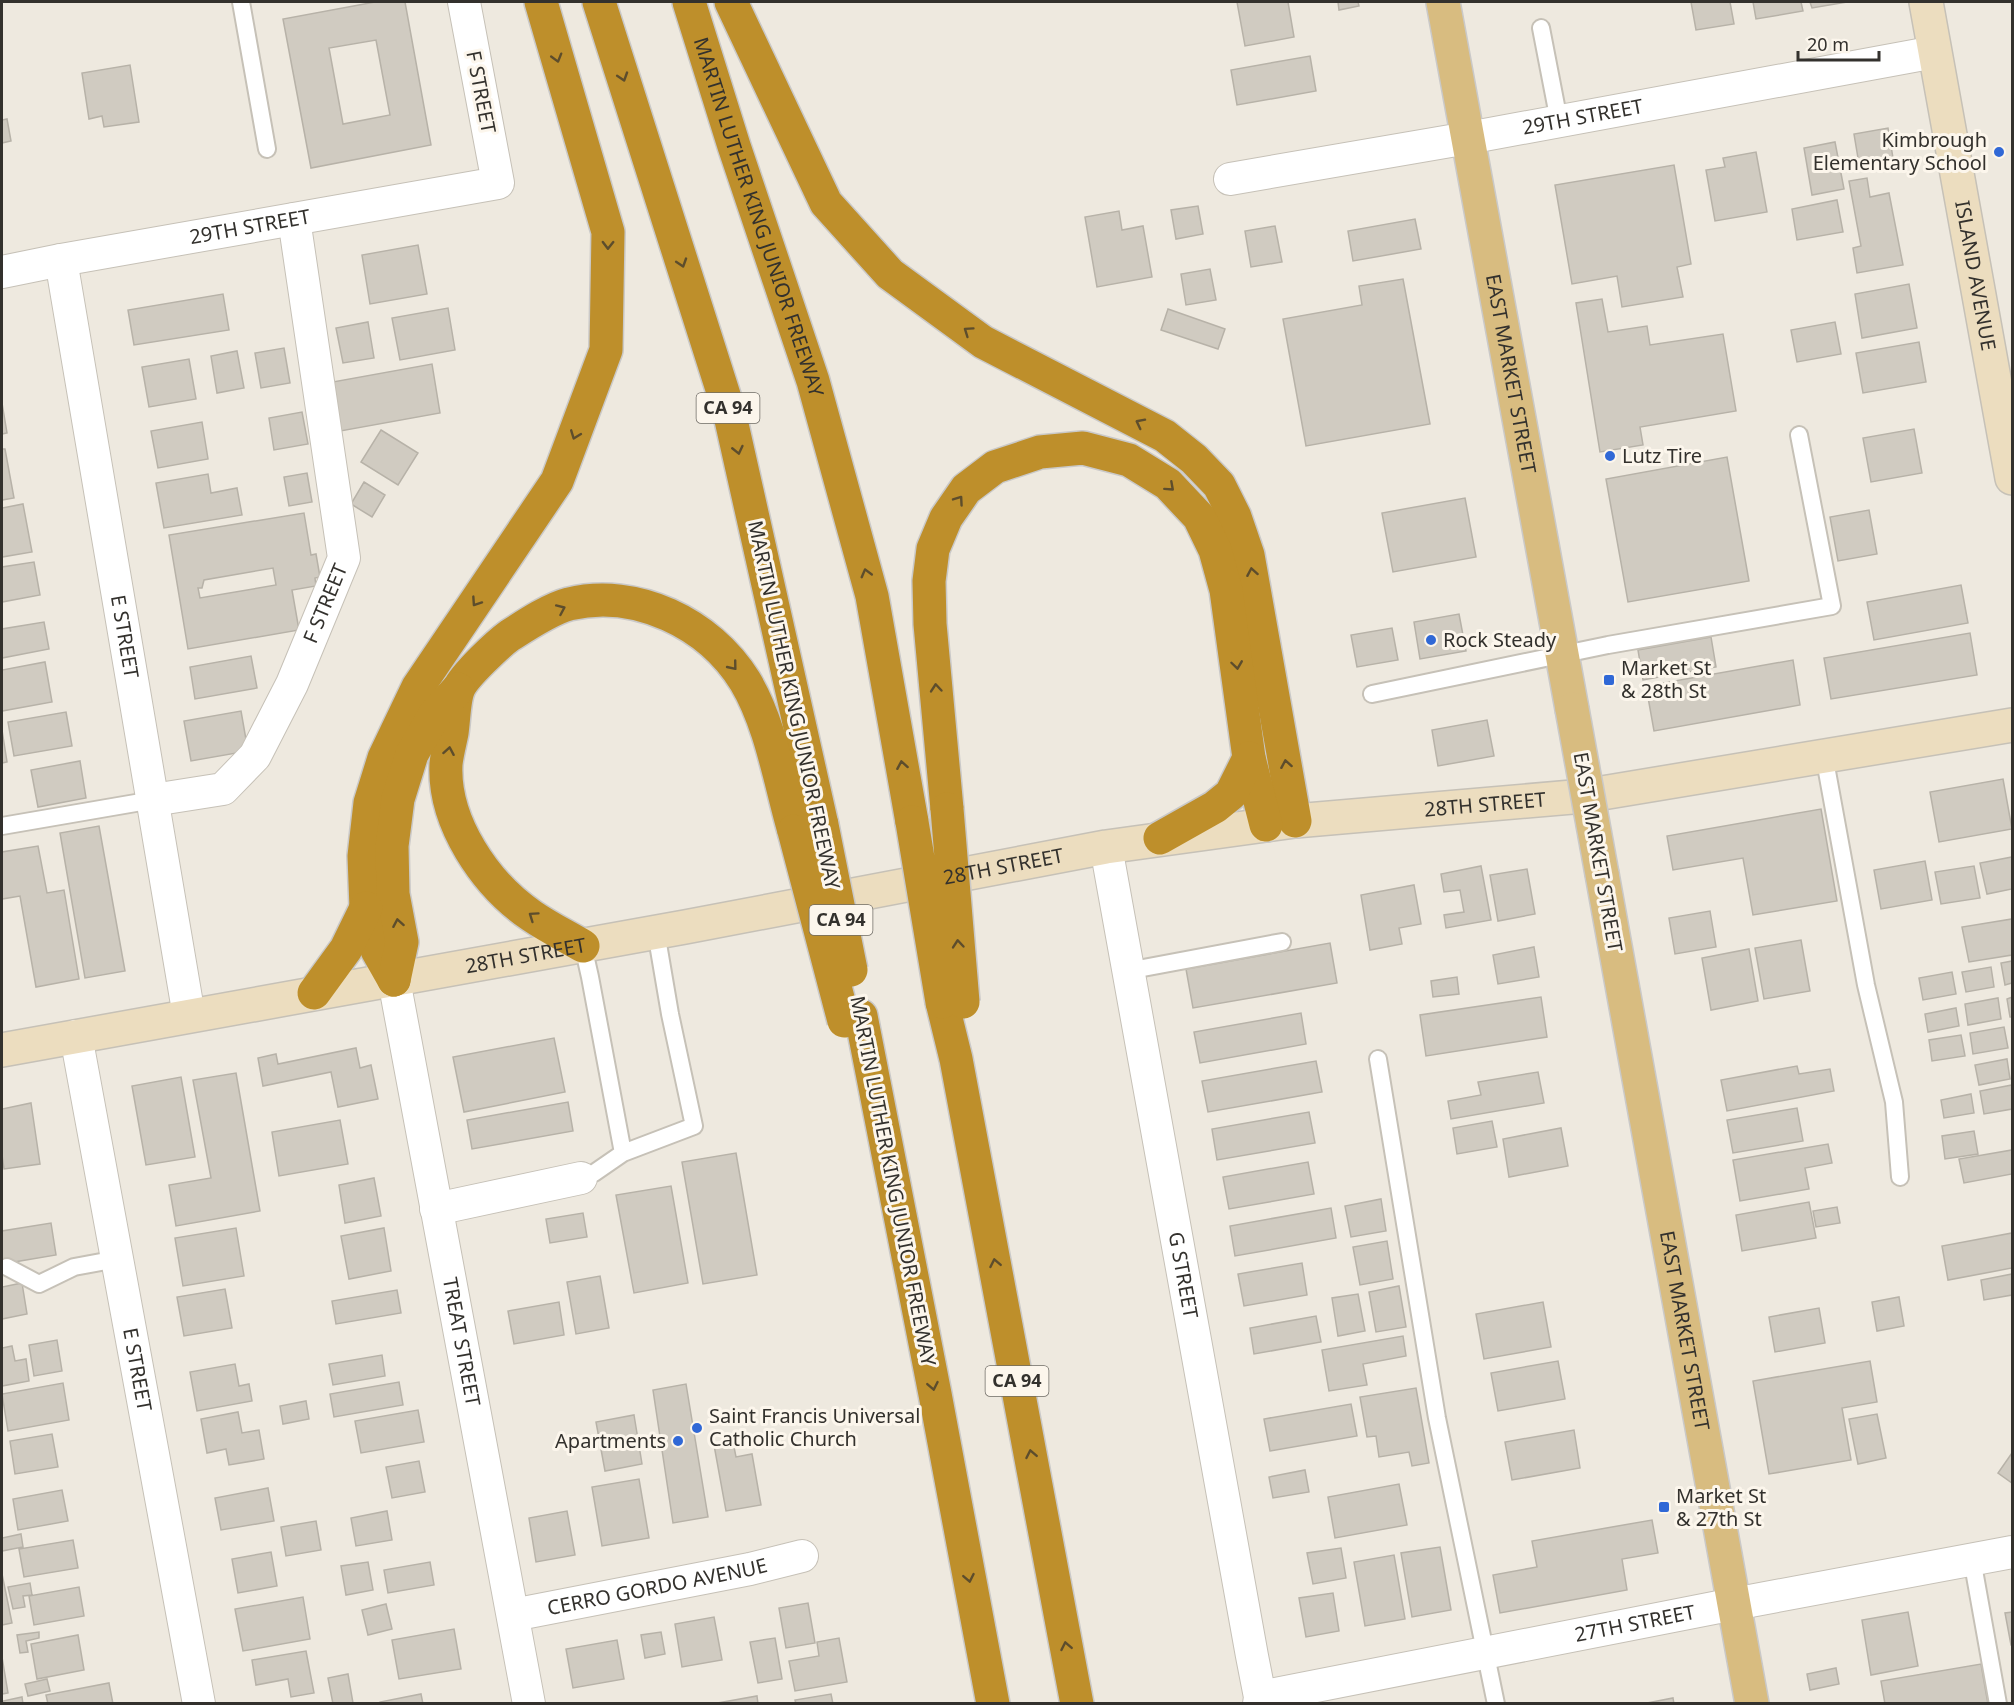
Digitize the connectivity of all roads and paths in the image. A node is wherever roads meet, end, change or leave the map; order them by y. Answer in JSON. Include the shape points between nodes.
{"nodes":[{"id":1,"x":241,"y":2,"type":"edge"},
{"id":2,"x":464,"y":2,"type":"edge"},
{"id":3,"x":541,"y":2,"type":"edge"},
{"id":4,"x":599,"y":2,"type":"edge"},
{"id":5,"x":690,"y":2,"type":"edge"},
{"id":6,"x":730,"y":2,"type":"edge"},
{"id":7,"x":1443,"y":2,"type":"edge"},
{"id":8,"x":1926,"y":2,"type":"edge"},
{"id":9,"x":1541,"y":28,"type":"dead end"},
{"id":10,"x":1935,"y":52,"type":"junction"},
{"id":11,"x":1559,"y":121,"type":"junction"},
{"id":12,"x":1468,"y":138,"type":"junction"},
{"id":13,"x":267,"y":149,"type":"dead end"},
{"id":14,"x":1230,"y":179,"type":"dead end"},
{"id":15,"x":498,"y":183,"type":"joint"},
{"id":16,"x":294,"y":219,"type":"junction"},
{"id":17,"x":61,"y":260,"type":"junction"},
{"id":18,"x":2,"y":272,"type":"edge"},
{"id":19,"x":2005,"y":390,"type":"edge"},
{"id":20,"x":1798,"y":435,"type":"dead end"},
{"id":21,"x":2013,"y":478,"type":"edge"},
{"id":22,"x":1561,"y":654,"type":"junction"},
{"id":23,"x":459,"y":688,"type":"junction"},
{"id":24,"x":1372,"y":694,"type":"dead end"},
{"id":25,"x":2013,"y":725,"type":"edge"},
{"id":26,"x":1824,"y":755,"type":"junction"},
{"id":27,"x":1250,"y":758,"type":"junction"},
{"id":28,"x":153,"y":800,"type":"junction"},
{"id":29,"x":1280,"y":823,"type":"junction"},
{"id":30,"x":2,"y":826,"type":"edge"},
{"id":31,"x":808,"y":828,"type":"junction"},
{"id":32,"x":1160,"y":838,"type":"junction"},
{"id":33,"x":1106,"y":847,"type":"junction"},
{"id":34,"x":366,"y":908,"type":"junction"},
{"id":35,"x":656,"y":932,"type":"junction"},
{"id":36,"x":1282,"y":942,"type":"dead end"},
{"id":37,"x":583,"y":946,"type":"junction"},
{"id":38,"x":1127,"y":970,"type":"junction"},
{"id":39,"x":394,"y":980,"type":"junction"},
{"id":40,"x":314,"y":993,"type":"junction"},
{"id":41,"x":952,"y":1002,"type":"junction"},
{"id":42,"x":189,"y":1016,"type":"junction"},
{"id":43,"x":76,"y":1036,"type":"junction"},
{"id":44,"x":2,"y":1050,"type":"edge"},
{"id":45,"x":1378,"y":1059,"type":"dead end"},
{"id":46,"x":623,"y":1153,"type":"junction"},
{"id":47,"x":1900,"y":1177,"type":"dead end"},
{"id":48,"x":581,"y":1178,"type":"joint"},
{"id":49,"x":436,"y":1209,"type":"junction"},
{"id":50,"x":117,"y":1259,"type":"junction"},
{"id":51,"x":8,"y":1267,"type":"dead end"},
{"id":52,"x":2013,"y":1552,"type":"edge"},
{"id":53,"x":802,"y":1556,"type":"dead end"},
{"id":54,"x":1972,"y":1559,"type":"junction"},
{"id":55,"x":1734,"y":1604,"type":"junction"},
{"id":56,"x":513,"y":1615,"type":"junction"},
{"id":57,"x":1486,"y":1652,"type":"junction"},
{"id":58,"x":1259,"y":1700,"type":"edge"},
{"id":59,"x":199,"y":1704,"type":"edge"},
{"id":60,"x":529,"y":1704,"type":"edge"},
{"id":61,"x":993,"y":1704,"type":"edge"},
{"id":62,"x":1077,"y":1704,"type":"edge"},
{"id":63,"x":1496,"y":1704,"type":"edge"},
{"id":64,"x":1752,"y":1704,"type":"edge"},
{"id":65,"x":1998,"y":1704,"type":"edge"}],
"edges":[{"from":1,"to":13,"type":"lane"},
{"from":2,"to":15,"type":"street","name":"F STREET"},
{"from":3,"to":34,"type":"highway","one_way":true,"via":[[608,232],[606,351],[557,481],[418,687],[384,758],[370,803],[364,856]]},
{"from":4,"to":31,"type":"highway","name":"MARTIN LUTHER KING JUNIOR FREEWAY","number":"CA 94","one_way":true,"via":[[729,411]]},
{"from":41,"to":5,"type":"highway","name":"MARTIN LUTHER KING JUNIOR FREEWAY","number":"CA 94","one_way":true,"bridge":true,"via":[[912,822],[873,596],[813,381]]},
{"from":29,"to":6,"type":"highway","one_way":true,"via":[[1248,555],[1219,485],[1165,436],[983,342],[891,274],[826,203]]},
{"from":7,"to":12,"type":"main road","name":"EAST MARKET STREET"},
{"from":8,"to":10,"type":"street","name":"ISLAND AVENUE"},
{"from":9,"to":11,"type":"lane"},
{"from":10,"to":11,"type":"street","name":"29TH STREET"},
{"from":10,"to":19,"type":"street","name":"ISLAND AVENUE"},
{"from":11,"to":12,"type":"street","name":"29TH STREET"},
{"from":12,"to":14,"type":"street","name":"29TH STREET"},
{"from":12,"to":22,"type":"main road","name":"EAST MARKET STREET"},
{"from":15,"to":16,"type":"street","name":"29TH STREET"},
{"from":16,"to":17,"type":"street","name":"29TH STREET"},
{"from":16,"to":28,"type":"street","name":"F STREET","via":[[344,558],[292,684],[255,756],[223,789]]},
{"from":17,"to":18,"type":"street","name":"29TH STREET"},
{"from":17,"to":28,"type":"street","name":"E STREET"},
{"from":19,"to":21,"type":"street","name":"ISLAND AVENUE"},
{"from":20,"to":22,"type":"lane","via":[[1832,606]]},
{"from":22,"to":24,"type":"lane"},
{"from":22,"to":55,"type":"main road","name":"EAST MARKET STREET","bridge":true},
{"from":23,"to":31,"type":"highway","one_way":true,"via":[[495,646],[527,624],[568,605],[612,600],[646,605],[714,643],[744,680]]},
{"from":37,"to":23,"type":"highway","one_way":true,"via":[[531,916],[500,887],[464,842],[450,803],[446,765]]},
{"from":39,"to":23,"type":"highway","one_way":true,"via":[[402,942],[393,894],[392,846],[398,799],[412,754],[435,714]]},
{"from":25,"to":26,"type":"street","name":"28TH STREET"},
{"from":26,"to":29,"type":"street","name":"28TH STREET","via":[[1584,796]]},
{"from":26,"to":47,"type":"lane","via":[[1866,985],[1894,1102]]},
{"from":27,"to":29,"type":"highway"},
{"from":27,"to":32,"type":"highway","via":[[1231,794]]},
{"from":41,"to":27,"type":"highway","one_way":true,"bridge":true,"via":[[947,809],[929,581],[933,549],[946,519],[966,489],[995,467],[1040,452],[1083,448],[1130,460],[1168,484],[1199,517],[1215,550],[1226,590]]},
{"from":28,"to":30,"type":"lane"},
{"from":28,"to":42,"type":"street","name":"E STREET"},
{"from":29,"to":32,"type":"street","name":"28TH STREET"},
{"from":31,"to":61,"type":"highway","name":"MARTIN LUTHER KING JUNIOR FREEWAY","number":"CA 94","one_way":true,"bridge":true,"via":[[897,1205]]},
{"from":32,"to":33,"type":"street","name":"28TH STREET"},
{"from":33,"to":35,"type":"street","name":"28TH STREET"},
{"from":33,"to":38,"type":"street","name":"G STREET"},
{"from":34,"to":39,"type":"highway","via":[[377,950]]},
{"from":34,"to":40,"type":"highway","via":[[346,949]]},
{"from":35,"to":37,"type":"street","name":"28TH STREET"},
{"from":35,"to":46,"type":"lane","via":[[694,1126]]},
{"from":36,"to":38,"type":"lane"},
{"from":37,"to":39,"type":"street","name":"28TH STREET"},
{"from":37,"to":46,"type":"lane"},
{"from":38,"to":58,"type":"street","name":"G STREET"},
{"from":39,"to":40,"type":"street","name":"28TH STREET"},
{"from":39,"to":49,"type":"street","name":"TREAT STREET"},
{"from":40,"to":42,"type":"street","name":"28TH STREET"},
{"from":62,"to":41,"type":"highway","name":"MARTIN LUTHER KING JUNIOR FREEWAY","number":"CA 94","one_way":true,"via":[[956,1059]]},
{"from":42,"to":43,"type":"street","name":"28TH STREET"},
{"from":43,"to":44,"type":"street","name":"28TH STREET"},
{"from":43,"to":50,"type":"street","name":"E STREET"},
{"from":45,"to":57,"type":"lane","via":[[1437,1418]]},
{"from":46,"to":48,"type":"lane"},
{"from":48,"to":49,"type":"street"},
{"from":49,"to":56,"type":"street","name":"TREAT STREET"},
{"from":50,"to":51,"type":"lane","via":[[74,1267],[39,1284]]},
{"from":50,"to":59,"type":"street","name":"E STREET"},
{"from":52,"to":54,"type":"street","name":"27TH STREET"},
{"from":53,"to":56,"type":"street","name":"CERRO GORDO AVENUE"},
{"from":54,"to":55,"type":"street","name":"27TH STREET"},
{"from":54,"to":65,"type":"lane"},
{"from":55,"to":57,"type":"street","name":"27TH STREET"},
{"from":55,"to":64,"type":"main road","name":"EAST MARKET STREET"},
{"from":56,"to":60,"type":"street","name":"TREAT STREET"},
{"from":57,"to":58,"type":"street","name":"27TH STREET"},
{"from":57,"to":63,"type":"lane"}]}
